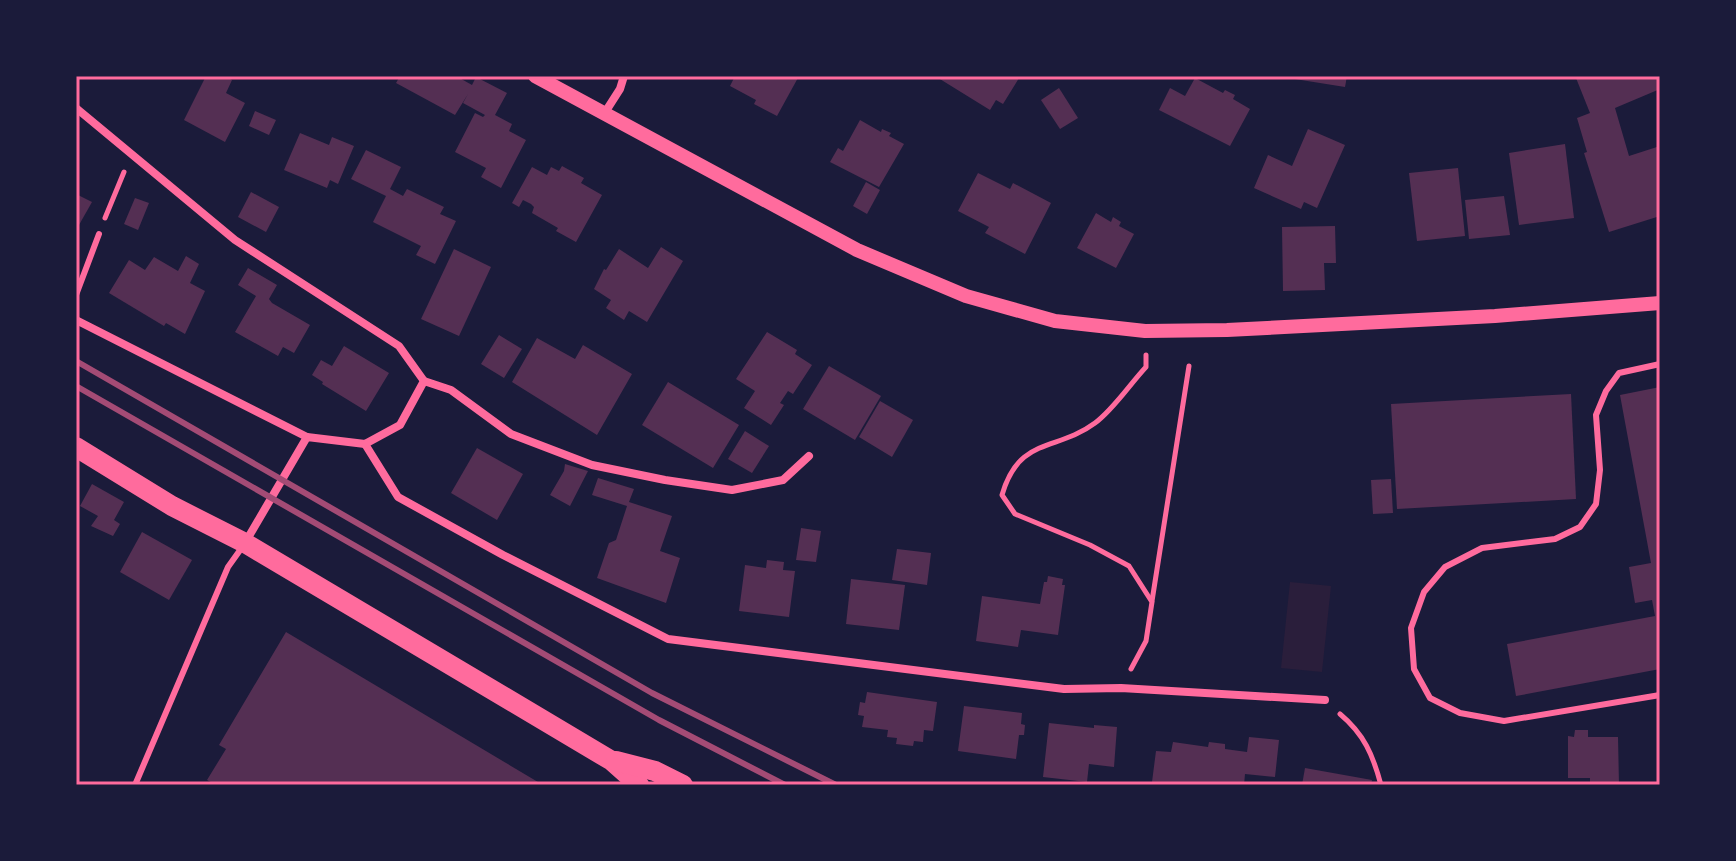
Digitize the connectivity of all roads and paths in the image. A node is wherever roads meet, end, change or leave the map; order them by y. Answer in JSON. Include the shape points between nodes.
{"nodes":[{"id":1,"x":535,"y":76,"type":"edge"},
{"id":2,"x":624,"y":76,"type":"edge"},
{"id":3,"x":76,"y":108,"type":"edge"},
{"id":4,"x":604,"y":114,"type":"junction"},
{"id":5,"x":132,"y":156,"type":"junction"},
{"id":6,"x":99,"y":234,"type":"joint"},
{"id":7,"x":76,"y":295,"type":"edge"},
{"id":8,"x":1660,"y":303,"type":"edge"},
{"id":9,"x":76,"y":320,"type":"edge"},
{"id":10,"x":1145,"y":331,"type":"junction"},
{"id":11,"x":1660,"y":364,"type":"edge"},
{"id":12,"x":1189,"y":366,"type":"dead end"},
{"id":13,"x":424,"y":381,"type":"junction"},
{"id":14,"x":307,"y":437,"type":"junction"},
{"id":15,"x":365,"y":444,"type":"junction"},
{"id":16,"x":76,"y":447,"type":"edge"},
{"id":17,"x":809,"y":456,"type":"dead end"},
{"id":18,"x":245,"y":543,"type":"junction"},
{"id":19,"x":1152,"y":602,"type":"junction"},
{"id":20,"x":1121,"y":688,"type":"junction"},
{"id":21,"x":1660,"y":695,"type":"edge"},
{"id":22,"x":1325,"y":700,"type":"joint"},
{"id":23,"x":612,"y":761,"type":"junction"},
{"id":24,"x":135,"y":785,"type":"edge"},
{"id":25,"x":639,"y":785,"type":"edge"},
{"id":26,"x":683,"y":785,"type":"edge"},
{"id":27,"x":1381,"y":785,"type":"edge"}],
"edges":[{"from":1,"to":4,"type":"street"},
{"from":2,"to":4,"type":"street"},
{"from":3,"to":5,"type":"street"},
{"from":4,"to":10,"type":"street","via":[[918,278],[1043,319]]},
{"from":5,"to":6,"type":"path"},
{"from":5,"to":13,"type":"street","via":[[235,240],[399,346]]},
{"from":6,"to":7,"type":"lane"},
{"from":8,"to":10,"type":"street","via":[[1495,316]]},
{"from":9,"to":14,"type":"street"},
{"from":10,"to":19,"type":"path","via":[[1146,367],[1096,423],[1027,454],[1008,475],[1002,495],[1015,514],[1129,566]]},
{"from":11,"to":21,"type":"lane","via":[[1619,373],[1606,391],[1596,415],[1596,504],[1580,527],[1555,539],[1482,548],[1445,567],[1424,592],[1411,628],[1414,669],[1430,698],[1460,713],[1504,721]]},
{"from":12,"to":19,"type":"path"},
{"from":13,"to":15,"type":"street","via":[[400,425]]},
{"from":13,"to":17,"type":"street","via":[[451,390],[511,434],[592,465],[665,480],[732,490],[783,480]]},
{"from":14,"to":15,"type":"street"},
{"from":14,"to":18,"type":"street"},
{"from":15,"to":20,"type":"street","via":[[398,497],[668,639],[1064,689]]},
{"from":16,"to":18,"type":"main road"},
{"from":18,"to":23,"type":"main road"},
{"from":18,"to":24,"type":"lane","via":[[228,567]]},
{"from":19,"to":20,"type":"path","via":[[1146,641]]},
{"from":20,"to":22,"type":"street"},
{"from":22,"to":27,"type":"path","via":[[1355,727],[1371,751]]},
{"from":23,"to":25,"type":"main road"},
{"from":23,"to":26,"type":"main road","via":[[655,771]]}]}
